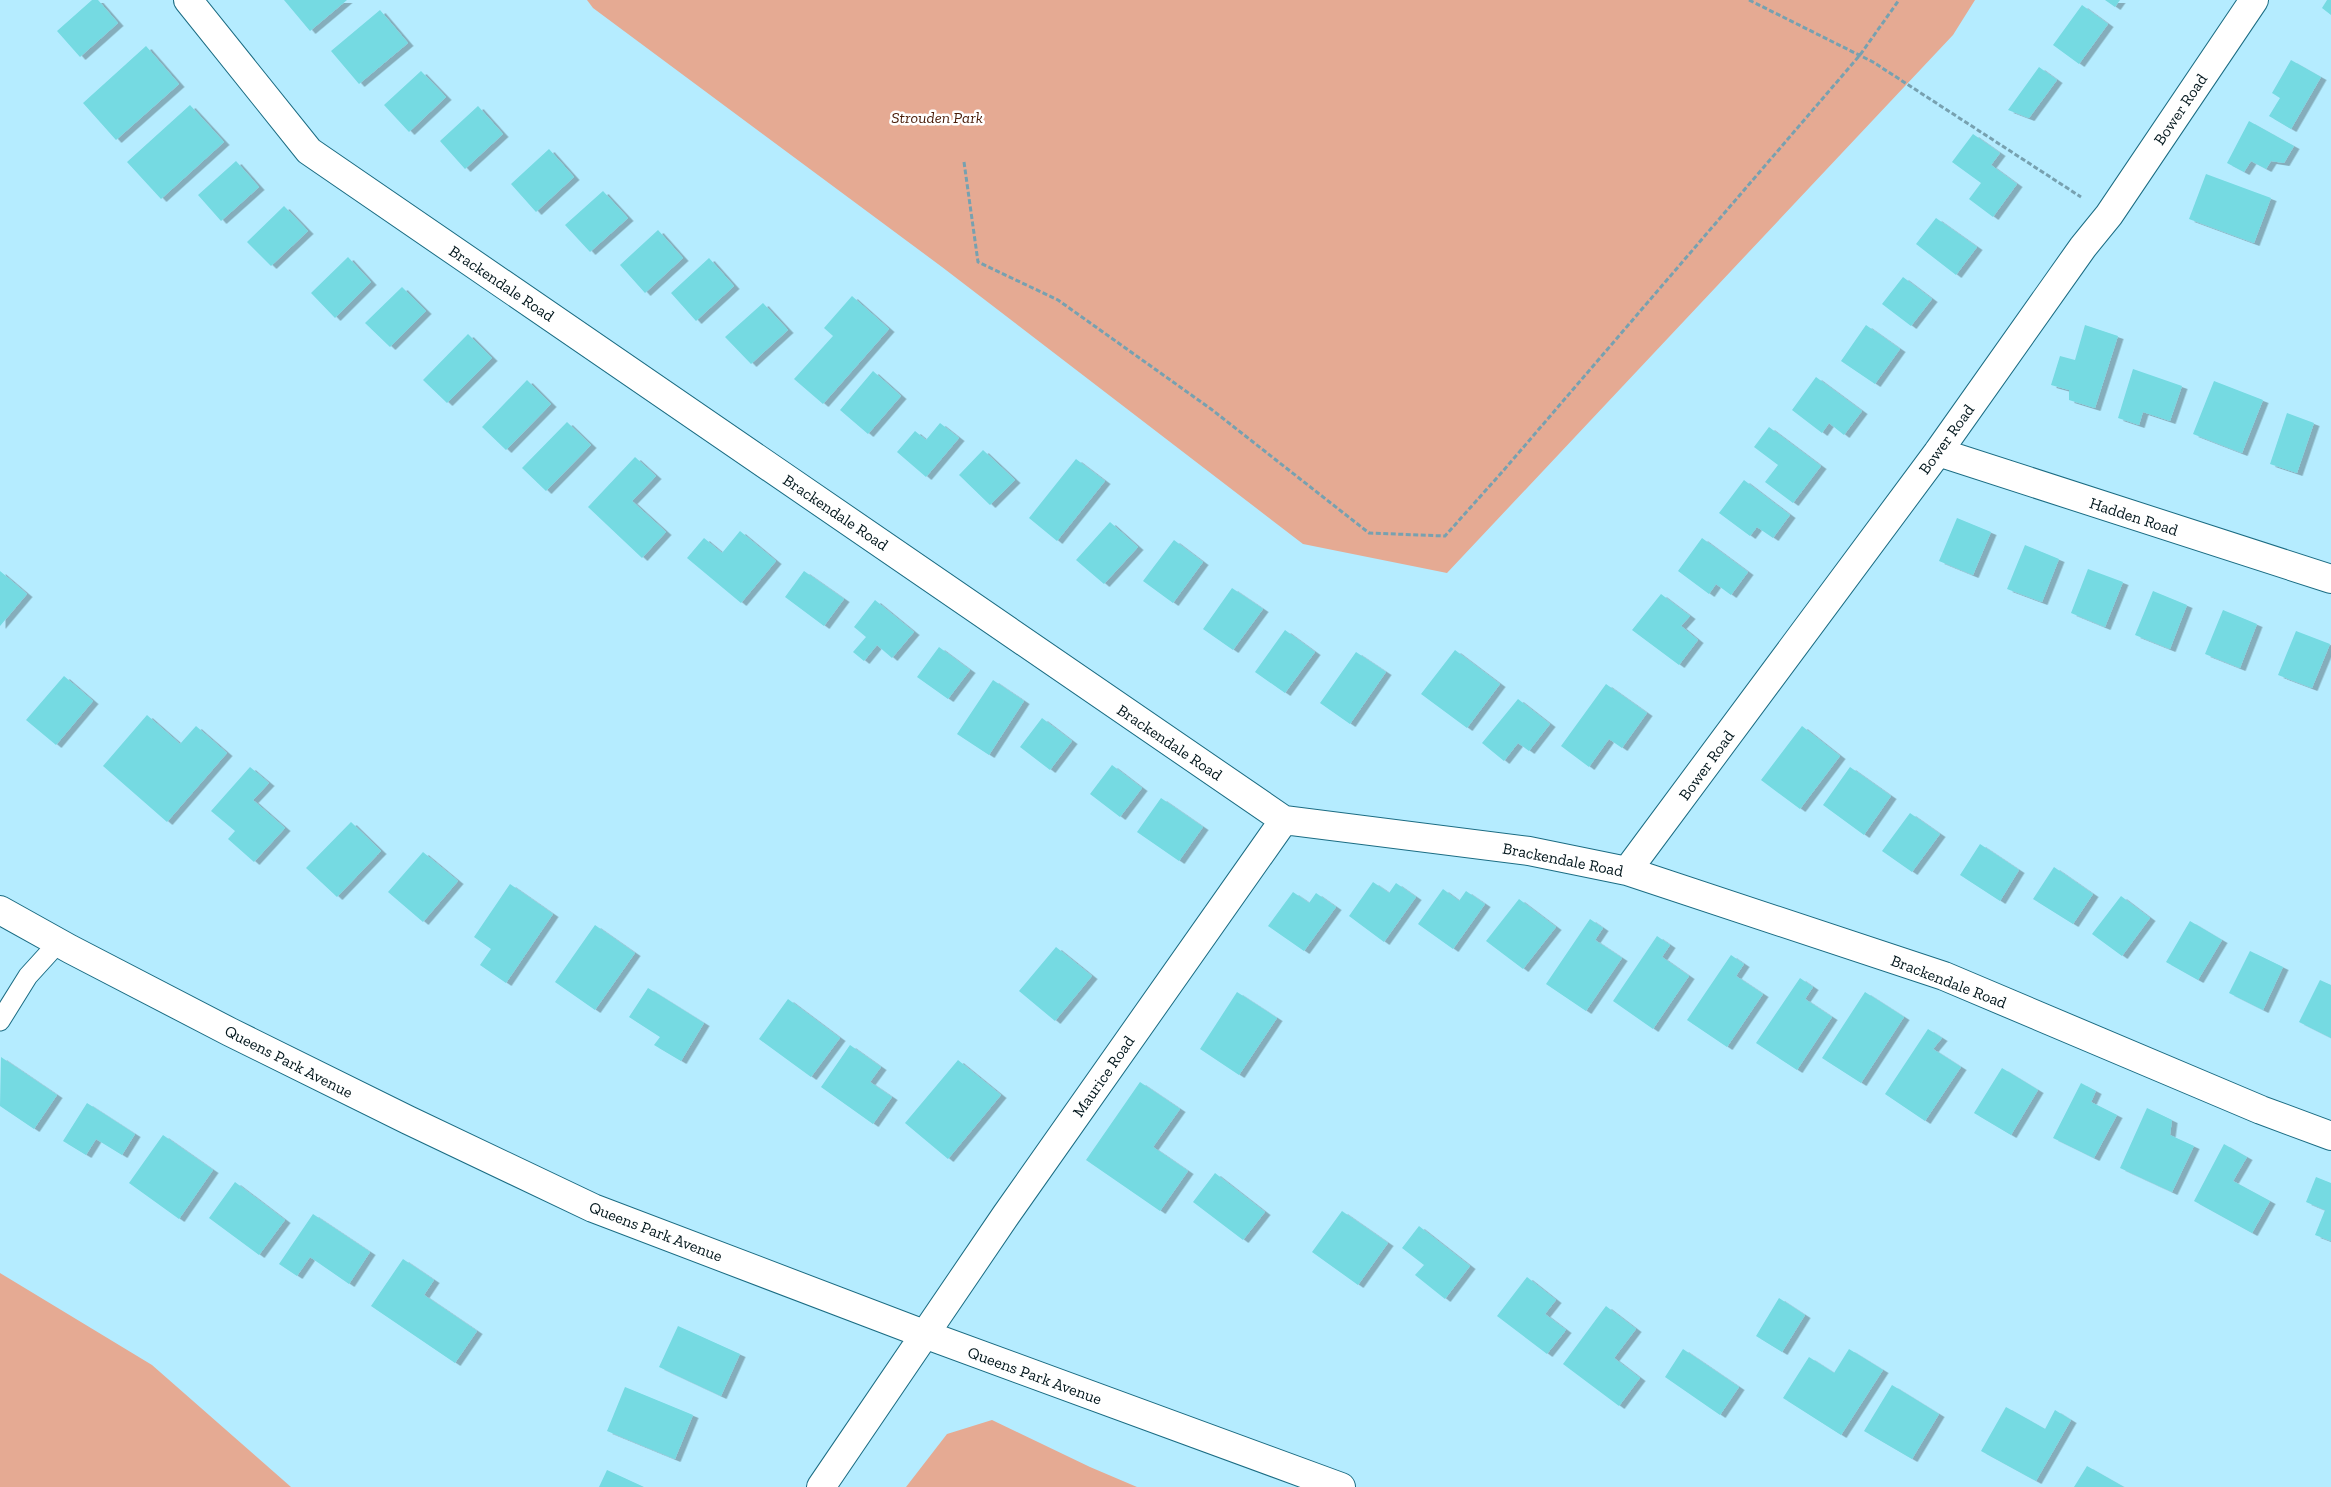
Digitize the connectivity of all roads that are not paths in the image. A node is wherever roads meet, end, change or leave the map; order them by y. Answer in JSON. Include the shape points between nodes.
{"nodes":[{"id":1,"x":188,"y":0,"type":"edge"},
{"id":2,"x":2254,"y":0,"type":"edge"},
{"id":3,"x":1938,"y":452,"type":"junction"},
{"id":4,"x":2331,"y":579,"type":"edge"},
{"id":5,"x":1284,"y":820,"type":"junction"},
{"id":6,"x":1627,"y":871,"type":"junction"},
{"id":7,"x":0,"y":910,"type":"edge"},
{"id":8,"x":58,"y":943,"type":"junction"},
{"id":9,"x":0,"y":1021,"type":"edge"},
{"id":10,"x":2331,"y":1136,"type":"edge"},
{"id":11,"x":924,"y":1334,"type":"junction"},
{"id":12,"x":821,"y":1487,"type":"edge"},
{"id":13,"x":1341,"y":1487,"type":"edge"}],
"edges":[{"from":1,"to":5,"type":"street","name":"Brackendale Road","via":[[309,151]]},
{"from":2,"to":3,"type":"street","name":"Bower Road","via":[[2109,214]]},
{"from":3,"to":4,"type":"street","name":"Hadden Road"},
{"from":3,"to":6,"type":"street","name":"Bower Road"},
{"from":5,"to":6,"type":"street","name":"Brackendale Road","via":[[1529,850]]},
{"from":5,"to":11,"type":"street","name":"Maurice Road"},
{"from":6,"to":10,"type":"street","name":"Brackendale Road","via":[[1944,976],[2252,1107]]},
{"from":7,"to":8,"type":"street","name":"Queens Park Avenue"},
{"from":8,"to":9,"type":"lane","via":[[28,976]]},
{"from":8,"to":11,"type":"street","name":"Queens Park Avenue","via":[[399,1116],[593,1208]]},
{"from":11,"to":12,"type":"street","name":"Maurice Road"},
{"from":11,"to":13,"type":"street","name":"Queens Park Avenue"}]}
